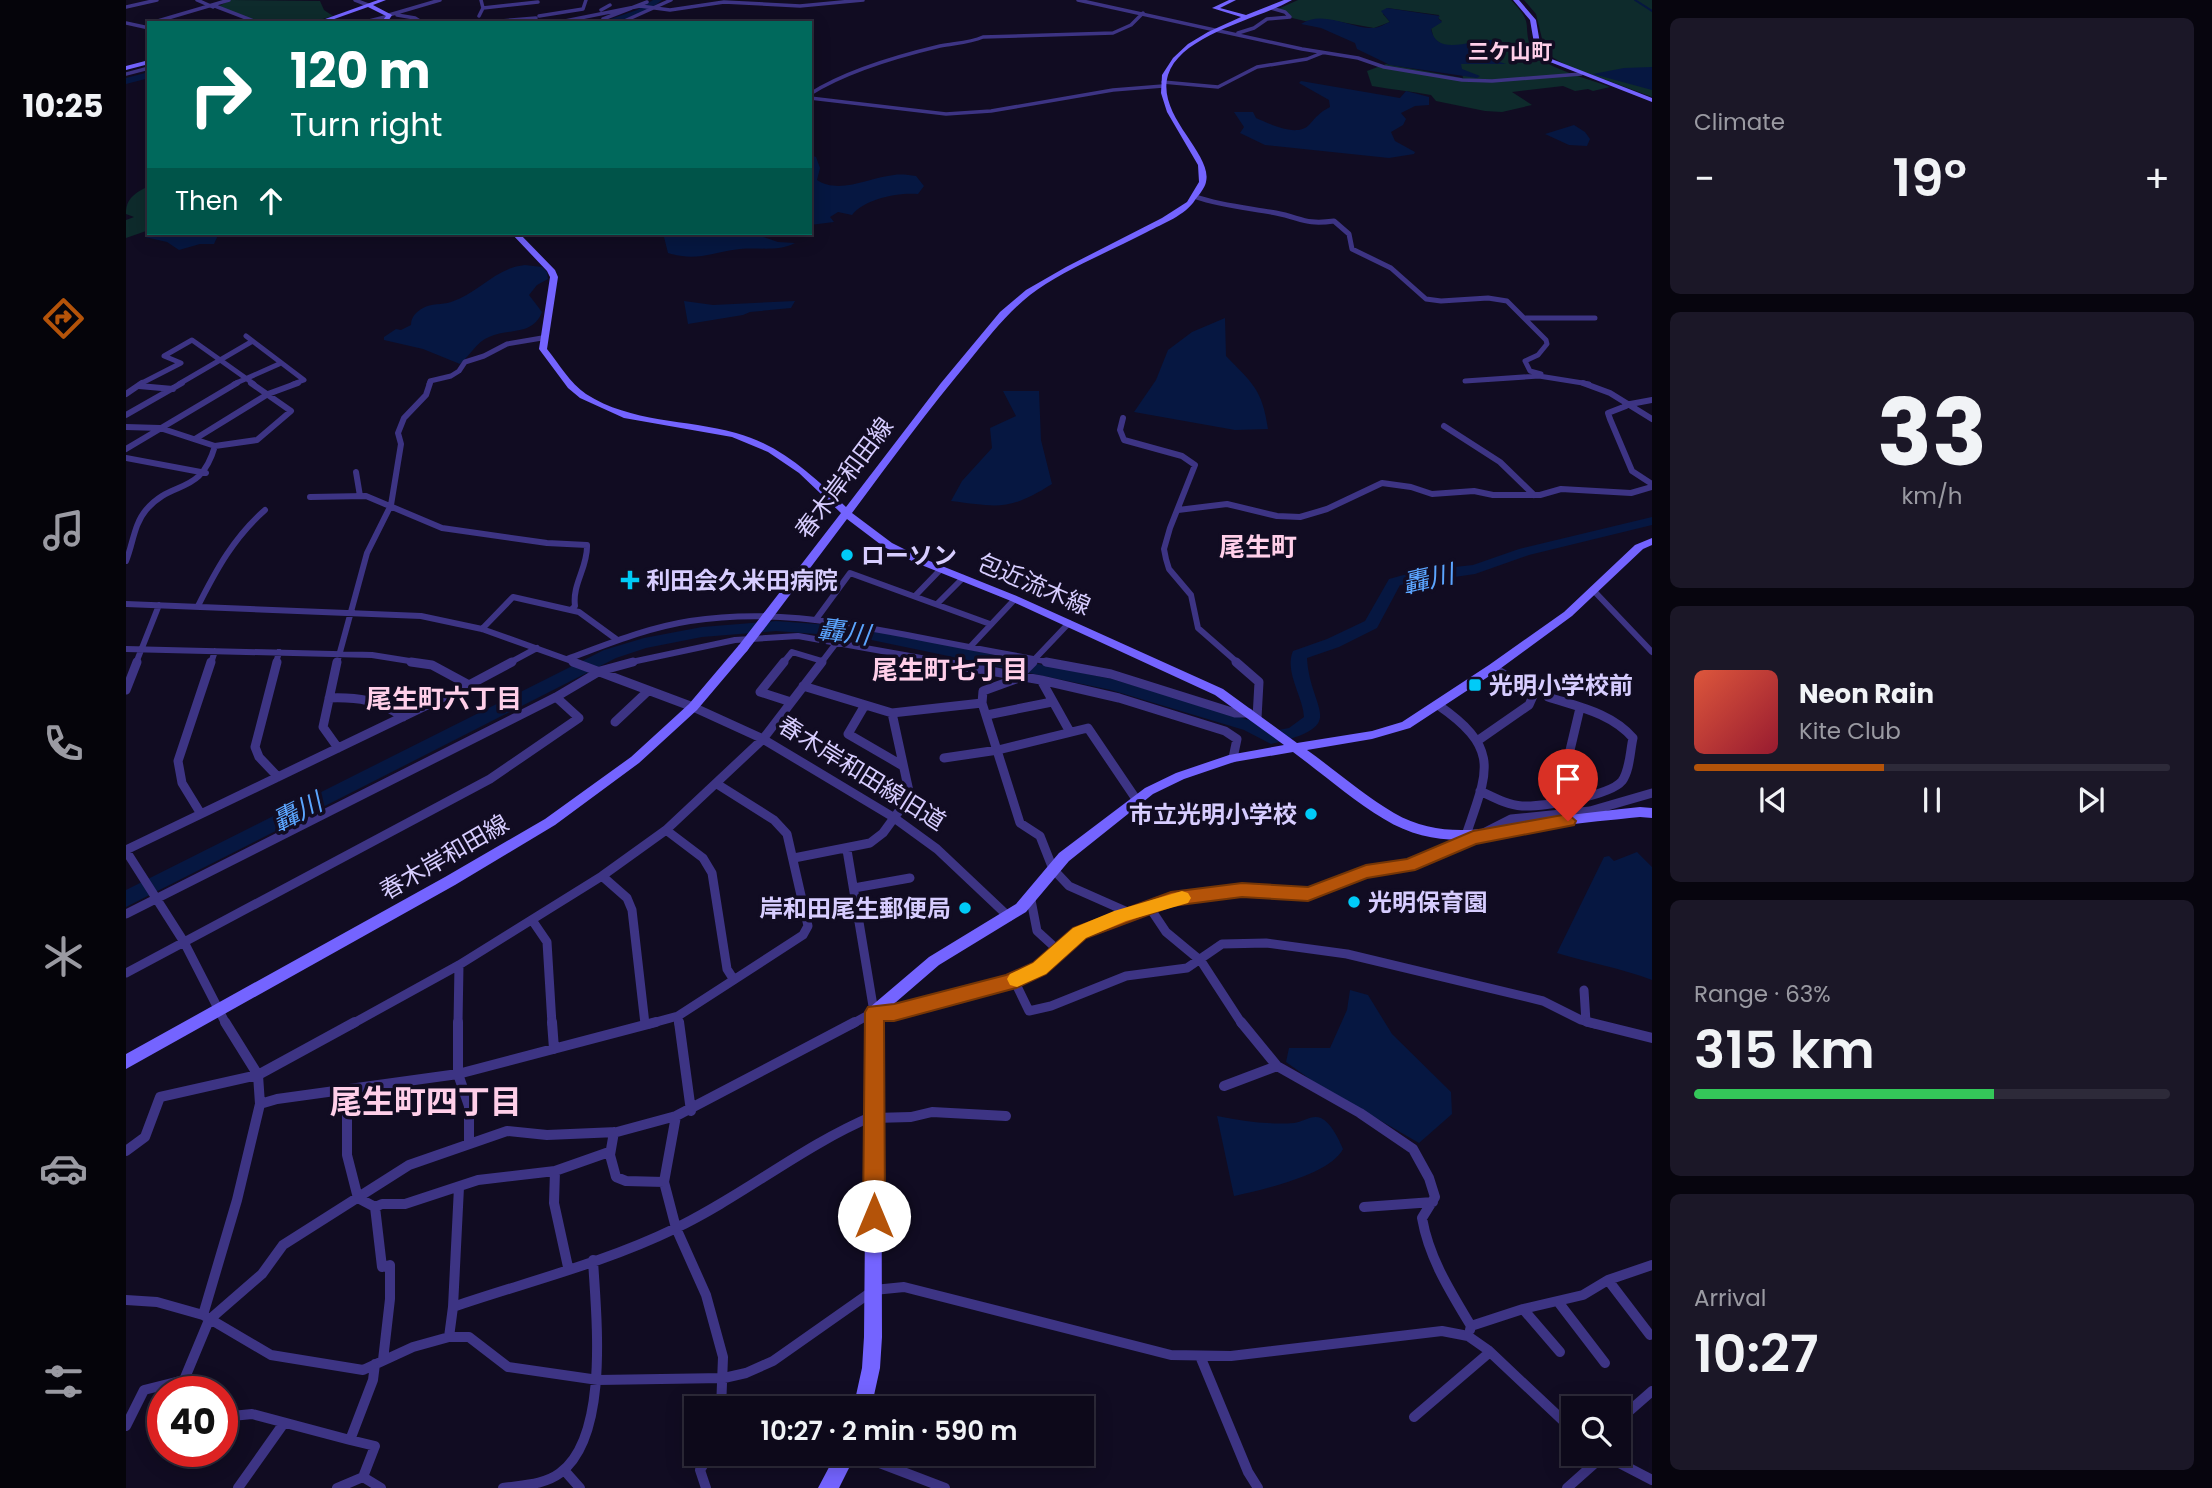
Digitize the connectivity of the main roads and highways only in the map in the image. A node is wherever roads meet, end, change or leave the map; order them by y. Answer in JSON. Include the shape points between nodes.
{"nodes":[{"id":1,"x":1289,"y":0,"type":"edge"},
{"id":2,"x":846,"y":513,"type":"road end"},
{"id":3,"x":768,"y":615,"type":"road end"},
{"id":4,"x":743,"y":648,"type":"road end"}],
"edges":[{"from":1,"to":2,"type":"main road","name":"春木岸和田線","via":[[1195,42],[1167,68],[1163,84],[1169,109],[1201,165],[1203,182],[1196,197],[1165,220],[1029,292],[1003,314]]},
{"from":3,"to":4,"type":"main road","name":"春木岸和田線","bridge":true}]}
